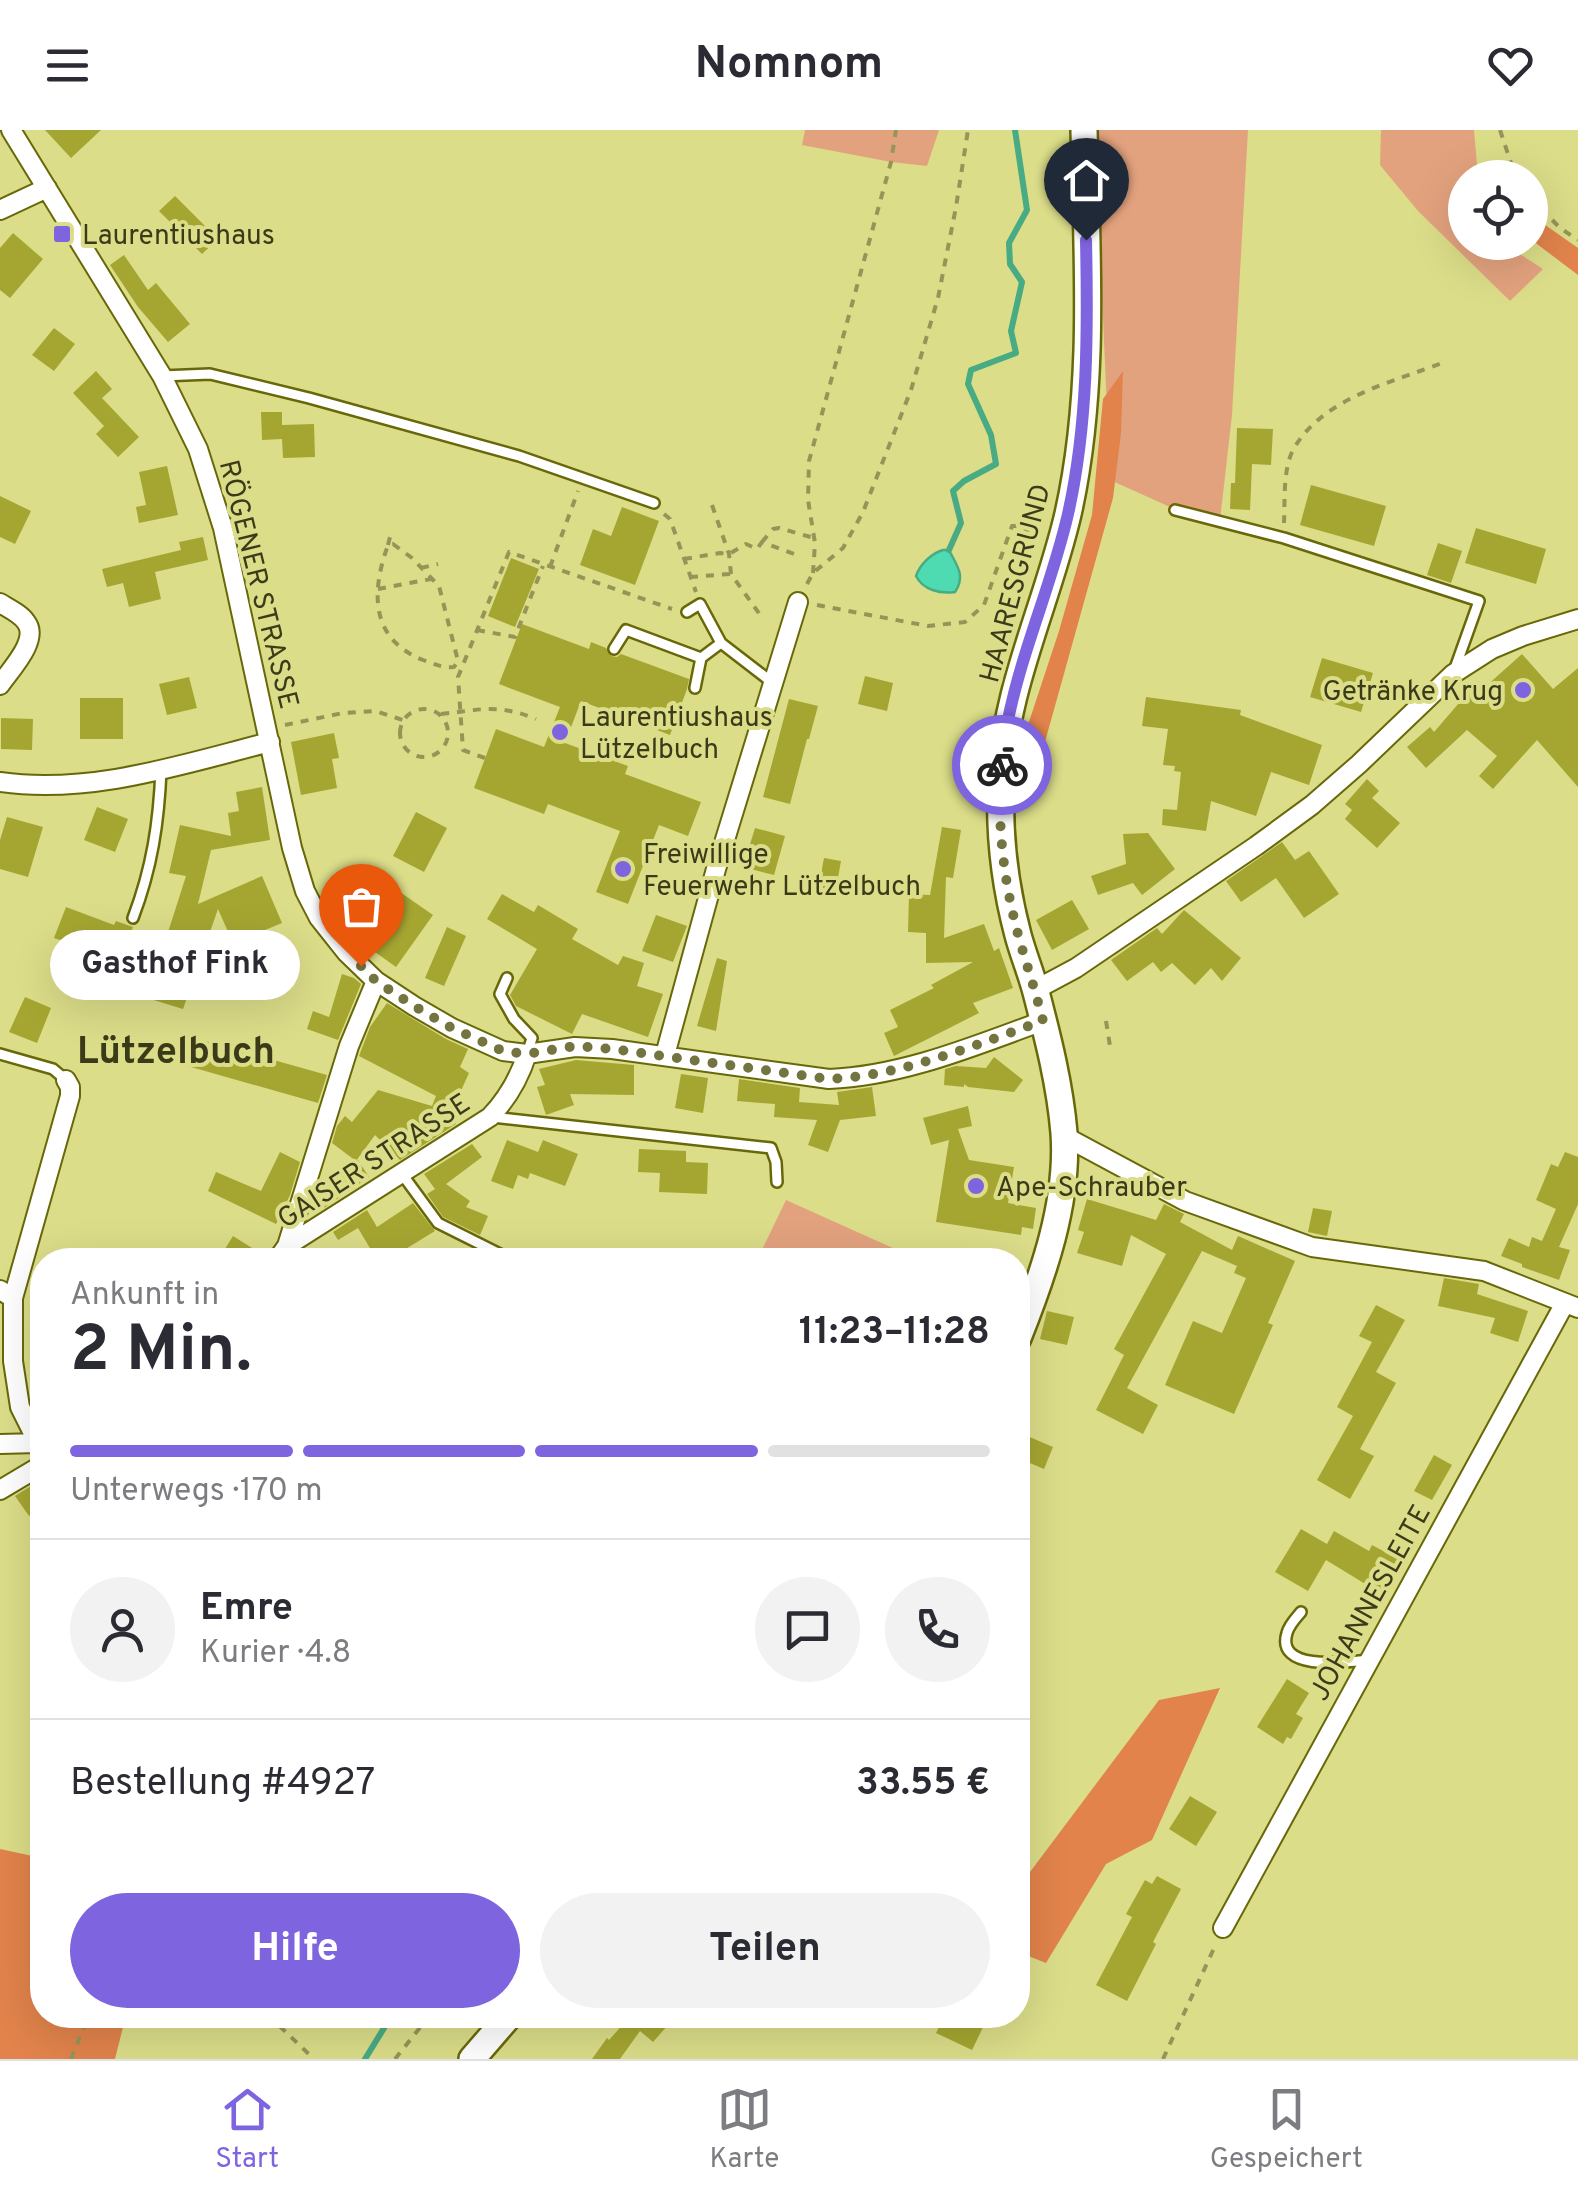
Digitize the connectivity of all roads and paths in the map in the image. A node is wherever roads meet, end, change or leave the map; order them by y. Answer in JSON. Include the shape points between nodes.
{"nodes":[{"id":1,"x":11,"y":130,"type":"edge"},
{"id":2,"x":896,"y":130,"type":"edge"},
{"id":3,"x":968,"y":130,"type":"edge"},
{"id":4,"x":1084,"y":130,"type":"edge"},
{"id":5,"x":1500,"y":130,"type":"edge"},
{"id":6,"x":1510,"y":160,"type":"edge"},
{"id":7,"x":47,"y":188,"type":"junction"},
{"id":8,"x":0,"y":210,"type":"edge"},
{"id":9,"x":1548,"y":216,"type":"edge"},
{"id":10,"x":1578,"y":240,"type":"edge"},
{"id":11,"x":1445,"y":362,"type":"dead end"},
{"id":12,"x":162,"y":376,"type":"junction"},
{"id":13,"x":582,"y":479,"type":"junction"},
{"id":14,"x":654,"y":504,"type":"joint"},
{"id":15,"x":712,"y":505,"type":"dead end"},
{"id":16,"x":1175,"y":510,"type":"dead end"},
{"id":17,"x":391,"y":533,"type":"dead end"},
{"id":18,"x":814,"y":538,"type":"junction"},
{"id":19,"x":1284,"y":538,"type":"junction"},
{"id":20,"x":762,"y":542,"type":"junction"},
{"id":21,"x":388,"y":545,"type":"junction"},
{"id":22,"x":729,"y":554,"type":"junction"},
{"id":23,"x":794,"y":554,"type":"dead end"},
{"id":24,"x":684,"y":559,"type":"junction"},
{"id":25,"x":438,"y":564,"type":"dead end"},
{"id":26,"x":547,"y":565,"type":"junction"},
{"id":27,"x":422,"y":568,"type":"junction"},
{"id":28,"x":813,"y":573,"type":"junction"},
{"id":29,"x":730,"y":574,"type":"junction"},
{"id":30,"x":690,"y":577,"type":"junction"},
{"id":31,"x":431,"y":579,"type":"junction"},
{"id":32,"x":378,"y":589,"type":"junction"},
{"id":33,"x":798,"y":602,"type":"junction"},
{"id":34,"x":0,"y":603,"type":"edge"},
{"id":35,"x":700,"y":604,"type":"junction"},
{"id":36,"x":1016,"y":609,"type":"dead end"},
{"id":37,"x":686,"y":612,"type":"joint"},
{"id":38,"x":761,"y":616,"type":"dead end"},
{"id":39,"x":1578,"y":619,"type":"edge"},
{"id":40,"x":476,"y":630,"type":"junction"},
{"id":41,"x":721,"y":643,"type":"junction"},
{"id":42,"x":614,"y":649,"type":"dead end"},
{"id":43,"x":701,"y":658,"type":"junction"},
{"id":44,"x":461,"y":662,"type":"junction"},
{"id":45,"x":1453,"y":674,"type":"junction"},
{"id":46,"x":773,"y":683,"type":"junction"},
{"id":47,"x":0,"y":684,"type":"edge"},
{"id":48,"x":695,"y":688,"type":"dead end"},
{"id":49,"x":461,"y":712,"type":"junction"},
{"id":50,"x":441,"y":714,"type":"junction"},
{"id":51,"x":536,"y":719,"type":"dead end"},
{"id":52,"x":402,"y":720,"type":"junction"},
{"id":53,"x":269,"y":735,"type":"junction"},
{"id":54,"x":484,"y":758,"type":"dead end"},
{"id":55,"x":161,"y":769,"type":"junction"},
{"id":56,"x":0,"y":782,"type":"edge"},
{"id":57,"x":133,"y":918,"type":"dead end"},
{"id":58,"x":507,"y":978,"type":"dead end"},
{"id":59,"x":376,"y":981,"type":"junction"},
{"id":60,"x":1036,"y":990,"type":"junction"},
{"id":61,"x":1043,"y":1021,"type":"junction"},
{"id":62,"x":1106,"y":1021,"type":"dead end"},
{"id":63,"x":1110,"y":1046,"type":"dead end"},
{"id":64,"x":0,"y":1054,"type":"edge"},
{"id":65,"x":527,"y":1054,"type":"junction"},
{"id":66,"x":666,"y":1055,"type":"junction"},
{"id":67,"x":66,"y":1080,"type":"joint"},
{"id":68,"x":490,"y":1117,"type":"junction"},
{"id":69,"x":1064,"y":1136,"type":"junction"},
{"id":70,"x":402,"y":1174,"type":"junction"},
{"id":71,"x":776,"y":1182,"type":"dead end"},
{"id":72,"x":284,"y":1248,"type":"edge"},
{"id":73,"x":290,"y":1248,"type":"edge"},
{"id":74,"x":488,"y":1248,"type":"edge"},
{"id":75,"x":6,"y":1294,"type":"edge"},
{"id":76,"x":1030,"y":1306,"type":"edge"},
{"id":77,"x":1572,"y":1306,"type":"edge"},
{"id":78,"x":30,"y":1426,"type":"edge"},
{"id":79,"x":0,"y":1444,"type":"edge"},
{"id":80,"x":30,"y":1446,"type":"edge"},
{"id":81,"x":30,"y":1472,"type":"edge"},
{"id":82,"x":0,"y":1490,"type":"edge"},
{"id":83,"x":1301,"y":1612,"type":"dead end"},
{"id":84,"x":1368,"y":1660,"type":"junction"},
{"id":85,"x":1224,"y":1928,"type":"joint"},
{"id":86,"x":84,"y":2028,"type":"edge"},
{"id":87,"x":282,"y":2028,"type":"edge"},
{"id":88,"x":420,"y":2028,"type":"edge"},
{"id":89,"x":499,"y":2028,"type":"edge"},
{"id":90,"x":71,"y":2059,"type":"edge"},
{"id":91,"x":314,"y":2059,"type":"edge"},
{"id":92,"x":395,"y":2059,"type":"edge"},
{"id":93,"x":472,"y":2059,"type":"edge"},
{"id":94,"x":1162,"y":2059,"type":"edge"}],
"edges":[{"from":1,"to":7,"type":"street","name":"RÖGENER STRASSE"},
{"from":2,"to":18,"type":"path","via":[[809,461]]},
{"from":3,"to":28,"type":"path","via":[[938,298],[911,390],[863,512],[843,548]]},
{"from":4,"to":60,"type":"street","name":"HAARESGRUND","via":[[1087,336],[1080,431],[1068,512],[1008,722],[1000,781],[1009,892]]},
{"from":5,"to":6,"type":"path"},
{"from":7,"to":8,"type":"street"},
{"from":7,"to":12,"type":"street","name":"RÖGENER STRASSE"},
{"from":9,"to":10,"type":"path"},
{"from":11,"to":19,"type":"path","via":[[1348,398],[1318,419],[1292,454]]},
{"from":12,"to":13,"type":"lane","via":[[210,374],[309,398]]},
{"from":12,"to":53,"type":"street","name":"RÖGENER STRASSE","via":[[198,450],[224,528]]},
{"from":13,"to":14,"type":"lane"},
{"from":13,"to":26,"type":"path"},
{"from":14,"to":24,"type":"path","via":[[670,519]]},
{"from":15,"to":22,"type":"path"},
{"from":16,"to":19,"type":"lane"},
{"from":17,"to":21,"type":"path"},
{"from":18,"to":20,"type":"path","via":[[779,528]]},
{"from":18,"to":28,"type":"path"},
{"from":19,"to":45,"type":"lane","via":[[1479,600]]},
{"from":20,"to":22,"type":"path"},
{"from":20,"to":23,"type":"path"},
{"from":21,"to":27,"type":"path"},
{"from":21,"to":32,"type":"path"},
{"from":22,"to":24,"type":"path"},
{"from":22,"to":29,"type":"path"},
{"from":24,"to":30,"type":"path"},
{"from":25,"to":27,"type":"path"},
{"from":26,"to":37,"type":"path"},
{"from":26,"to":40,"type":"path","via":[[515,637]]},
{"from":26,"to":40,"type":"path","via":[[509,552]]},
{"from":27,"to":31,"type":"path"},
{"from":28,"to":33,"type":"path"},
{"from":29,"to":30,"type":"path"},
{"from":29,"to":38,"type":"path"},
{"from":30,"to":35,"type":"path"},
{"from":31,"to":32,"type":"path"},
{"from":31,"to":44,"type":"path","via":[[439,586]]},
{"from":32,"to":44,"type":"path","via":[[383,627],[408,654],[444,668]]},
{"from":33,"to":36,"type":"path","via":[[928,626],[965,622],[984,604],[1012,526],[1024,526],[1029,535]]},
{"from":33,"to":46,"type":"street"},
{"from":34,"to":47,"type":"street","via":[[30,630]]},
{"from":35,"to":37,"type":"lane"},
{"from":35,"to":41,"type":"lane"},
{"from":39,"to":45,"type":"street","via":[[1492,649]]},
{"from":40,"to":44,"type":"path"},
{"from":41,"to":43,"type":"lane"},
{"from":41,"to":46,"type":"lane"},
{"from":42,"to":43,"type":"lane","via":[[626,630]]},
{"from":43,"to":48,"type":"lane"},
{"from":44,"to":49,"type":"path"},
{"from":45,"to":60,"type":"street","via":[[1312,805]]},
{"from":46,"to":66,"type":"street"},
{"from":49,"to":50,"type":"path"},
{"from":49,"to":51,"type":"path","via":[[483,707]]},
{"from":49,"to":54,"type":"path","via":[[463,750]]},
{"from":50,"to":52,"type":"path","via":[[419,708]]},
{"from":50,"to":52,"type":"path","via":[[449,728],[445,748],[431,758],[414,756],[400,740]]},
{"from":52,"to":53,"type":"path","via":[[375,711],[343,712]]},
{"from":53,"to":55,"type":"street"},
{"from":53,"to":59,"type":"street","name":"RÖGENER STRASSE","via":[[305,891],[318,918]]},
{"from":55,"to":56,"type":"street","via":[[66,784]]},
{"from":55,"to":57,"type":"lane","via":[[152,858]]},
{"from":58,"to":65,"type":"lane","via":[[500,994],[532,1038]]},
{"from":59,"to":65,"type":"street","name":"RÖGENER STRASSE","via":[[452,1028],[503,1051]]},
{"from":59,"to":72,"type":"street"},
{"from":60,"to":61,"type":"street","name":"HAARESGRUND"},
{"from":61,"to":66,"type":"street","via":[[920,1064],[849,1078]]},
{"from":61,"to":69,"type":"street","name":"HAARESGRUND"},
{"from":62,"to":63,"type":"path"},
{"from":64,"to":67,"type":"lane"},
{"from":65,"to":66,"type":"street","via":[[575,1046]]},
{"from":65,"to":68,"type":"street","name":"GAISER STRASSE","via":[[519,1079]]},
{"from":67,"to":75,"type":"street","via":[[70,1096]]},
{"from":68,"to":70,"type":"street","name":"GAISER STRASSE"},
{"from":68,"to":71,"type":"lane","via":[[771,1148]]},
{"from":69,"to":76,"type":"street","name":"HAARESGRUND","via":[[1056,1222]]},
{"from":69,"to":77,"type":"street","via":[[1185,1201],[1312,1247],[1484,1270]]},
{"from":70,"to":73,"type":"street","name":"GAISER STRASSE"},
{"from":70,"to":74,"type":"lane","via":[[438,1223]]},
{"from":75,"to":78,"type":"street","via":[[20,1406]]},
{"from":77,"to":84,"type":"street","name":"JOHANNESLEITE"},
{"from":79,"to":80,"type":"street"},
{"from":81,"to":82,"type":"street"},
{"from":83,"to":84,"type":"lane","via":[[1287,1630],[1290,1653],[1332,1664]]},
{"from":84,"to":85,"type":"street","name":"JOHANNESLEITE"},
{"from":85,"to":94,"type":"path"},
{"from":86,"to":90,"type":"path"},
{"from":87,"to":91,"type":"path"},
{"from":88,"to":92,"type":"path"},
{"from":89,"to":93,"type":"street"}]}
